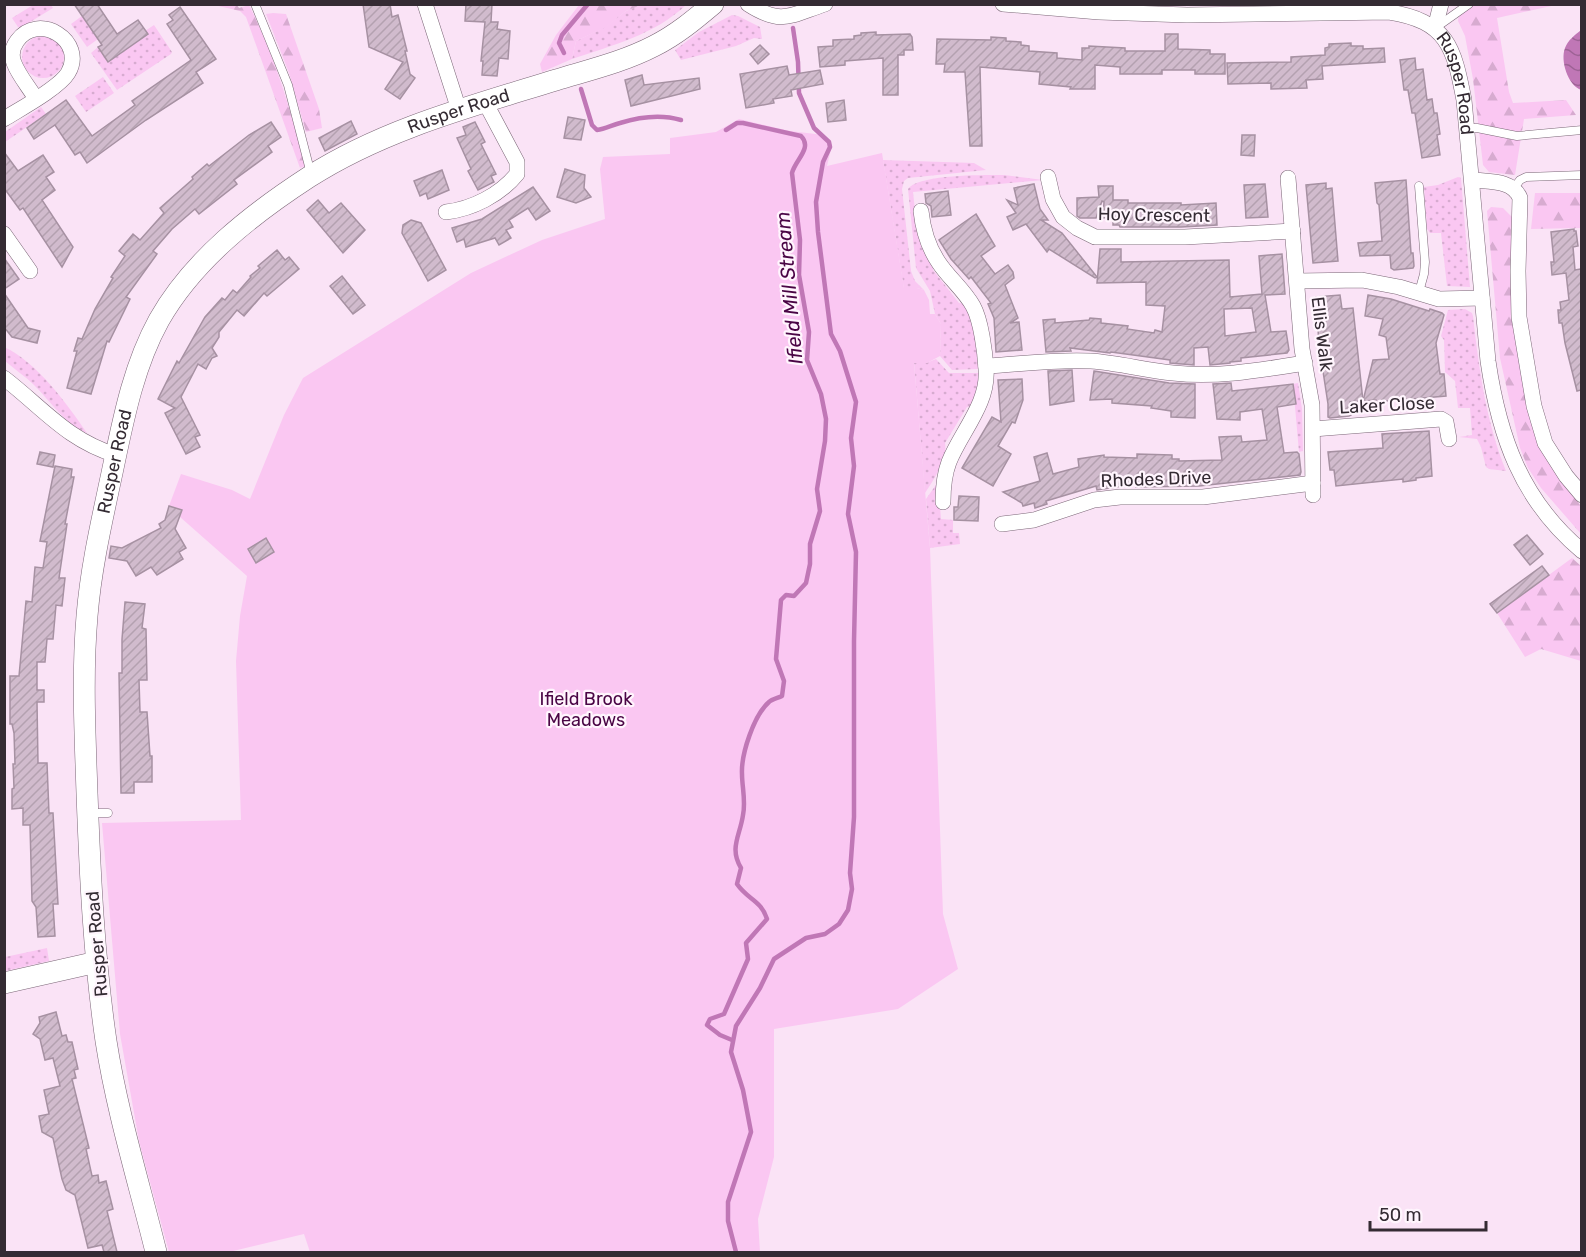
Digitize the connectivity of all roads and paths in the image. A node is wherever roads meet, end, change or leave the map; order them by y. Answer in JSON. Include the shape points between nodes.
{"nodes":[{"id":1,"x":255,"y":4,"type":"edge"},
{"id":2,"x":425,"y":4,"type":"edge"},
{"id":3,"x":713,"y":4,"type":"edge"},
{"id":4,"x":748,"y":4,"type":"edge"},
{"id":5,"x":825,"y":4,"type":"edge"},
{"id":6,"x":1003,"y":4,"type":"edge"},
{"id":7,"x":1441,"y":4,"type":"edge"},
{"id":8,"x":1469,"y":4,"type":"edge"},
{"id":9,"x":1187,"y":10,"type":"edge"},
{"id":10,"x":1435,"y":28,"type":"junction"},
{"id":11,"x":36,"y":99,"type":"junction"},
{"id":12,"x":485,"y":102,"type":"junction"},
{"id":13,"x":459,"y":110,"type":"junction"},
{"id":14,"x":4,"y":119,"type":"edge"},
{"id":15,"x":1467,"y":128,"type":"junction"},
{"id":16,"x":1581,"y":130,"type":"edge"},
{"id":17,"x":312,"y":176,"type":"junction"},
{"id":18,"x":1581,"y":176,"type":"edge"},
{"id":19,"x":1048,"y":177,"type":"dead end"},
{"id":20,"x":1288,"y":178,"type":"dead end"},
{"id":21,"x":1473,"y":180,"type":"junction"},
{"id":22,"x":1419,"y":186,"type":"dead end"},
{"id":23,"x":1514,"y":188,"type":"junction"},
{"id":24,"x":921,"y":211,"type":"dead end"},
{"id":25,"x":446,"y":212,"type":"dead end"},
{"id":26,"x":1293,"y":231,"type":"junction"},
{"id":27,"x":4,"y":234,"type":"edge"},
{"id":28,"x":30,"y":271,"type":"dead end"},
{"id":29,"x":1296,"y":281,"type":"junction"},
{"id":30,"x":1419,"y":292,"type":"junction"},
{"id":31,"x":1482,"y":298,"type":"junction"},
{"id":32,"x":1305,"y":363,"type":"junction"},
{"id":33,"x":986,"y":366,"type":"junction"},
{"id":34,"x":4,"y":378,"type":"edge"},
{"id":35,"x":1313,"y":429,"type":"junction"},
{"id":36,"x":1449,"y":439,"type":"dead end"},
{"id":37,"x":116,"y":455,"type":"junction"},
{"id":38,"x":1313,"y":489,"type":"joint"},
{"id":39,"x":1581,"y":495,"type":"edge"},
{"id":40,"x":943,"y":502,"type":"dead end"},
{"id":41,"x":1002,"y":524,"type":"dead end"},
{"id":42,"x":1581,"y":551,"type":"edge"},
{"id":43,"x":97,"y":962,"type":"junction"},
{"id":44,"x":4,"y":983,"type":"edge"},
{"id":45,"x":156,"y":1252,"type":"edge"}],
"edges":[{"from":1,"to":17,"type":"lane","via":[[288,85]]},
{"from":2,"to":13,"type":"street"},
{"from":3,"to":12,"type":"street","name":"Rusper Road","via":[[676,33],[640,52]]},
{"from":4,"to":5,"type":"street","via":[[783,18]]},
{"from":6,"to":9,"type":"street","name":"Rusper Road","via":[[1099,12]]},
{"from":7,"to":10,"type":"street"},
{"from":8,"to":10,"type":"lane"},
{"from":9,"to":10,"type":"street","name":"Rusper Road","via":[[1389,12],[1425,21]]},
{"from":10,"to":15,"type":"street","name":"Rusper Road","via":[[1445,38],[1459,71]]},
{"from":11,"to":11,"type":"street","via":[[12,53],[20,36],[38,28],[57,32],[69,44],[72,58],[61,81]]},
{"from":11,"to":14,"type":"street"},
{"from":12,"to":13,"type":"street","name":"Rusper Road"},
{"from":12,"to":25,"type":"street","via":[[517,162],[517,174],[480,202]]},
{"from":13,"to":17,"type":"street","name":"Rusper Road","via":[[394,134]]},
{"from":15,"to":16,"type":"lane","via":[[1517,136]]},
{"from":15,"to":21,"type":"street","name":"Rusper Road"},
{"from":17,"to":37,"type":"street","name":"Rusper Road","via":[[226,240],[175,295],[159,319],[138,366]]},
{"from":18,"to":23,"type":"lane","via":[[1526,177]]},
{"from":19,"to":26,"type":"street","name":"Hoy Crescent","via":[[1053,199],[1063,217],[1095,237]]},
{"from":20,"to":26,"type":"street","name":"Ellis Walk"},
{"from":21,"to":23,"type":"street"},
{"from":21,"to":31,"type":"street","name":"Rusper Road"},
{"from":22,"to":30,"type":"lane","via":[[1425,262]]},
{"from":23,"to":39,"type":"street","via":[[1520,198],[1520,323],[1534,406],[1545,443]]},
{"from":24,"to":33,"type":"street","via":[[930,248],[975,308]]},
{"from":26,"to":29,"type":"street","name":"Ellis Walk"},
{"from":27,"to":28,"type":"street"},
{"from":29,"to":30,"type":"street","via":[[1362,280]]},
{"from":29,"to":32,"type":"street","name":"Ellis Walk"},
{"from":30,"to":31,"type":"street","via":[[1451,300]]},
{"from":31,"to":42,"type":"street","name":"Rusper Road","via":[[1492,388],[1510,453],[1533,496]]},
{"from":32,"to":33,"type":"street","via":[[1200,374],[1068,361]]},
{"from":32,"to":35,"type":"street","name":"Ellis Walk"},
{"from":33,"to":40,"type":"street","via":[[980,403],[949,463],[942,488]]},
{"from":34,"to":37,"type":"street","via":[[70,434]]},
{"from":35,"to":36,"type":"street","name":"Laker Close","via":[[1441,419],[1446,422]]},
{"from":35,"to":38,"type":"street","name":"Ellis Walk"},
{"from":37,"to":43,"type":"street","name":"Rusper Road","via":[[87,612],[84,687],[98,813]]},
{"from":38,"to":41,"type":"street","name":"Rhodes Drive","via":[[1203,497],[1120,497],[1094,500],[1034,520]]},
{"from":43,"to":44,"type":"street"},
{"from":43,"to":45,"type":"street","name":"Rusper Road","via":[[110,1063]]}]}
